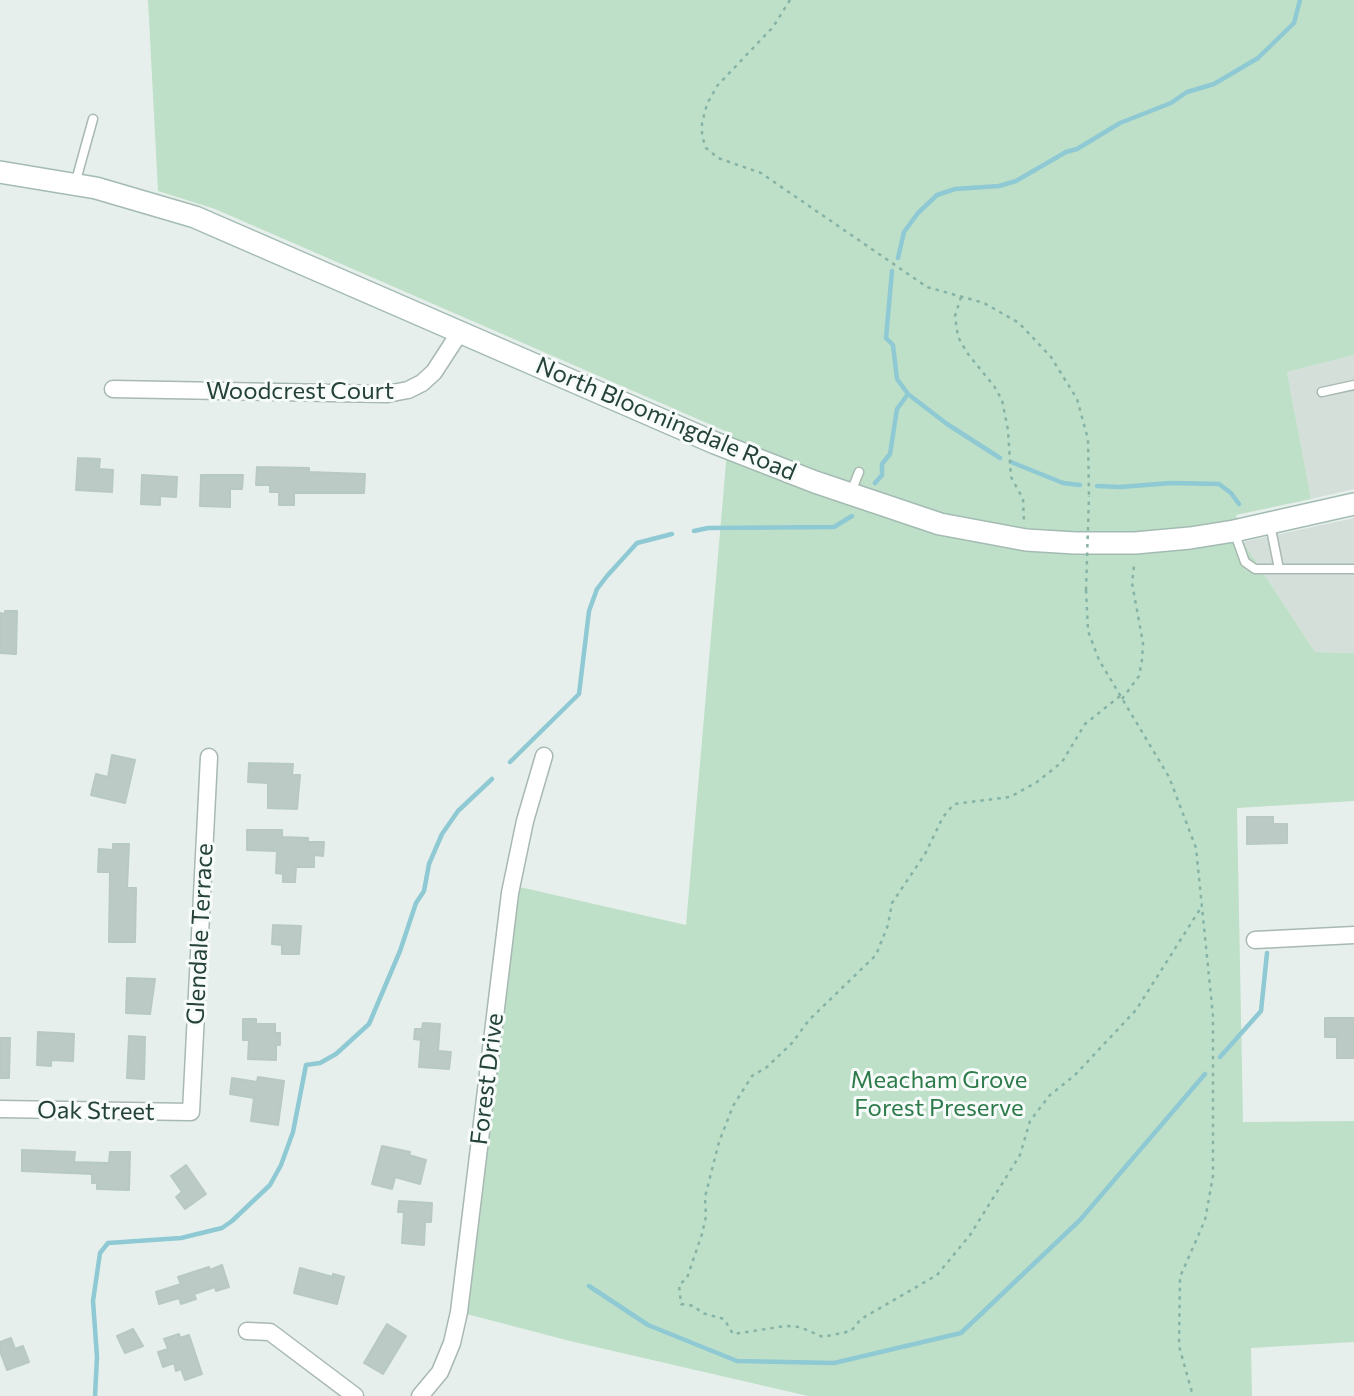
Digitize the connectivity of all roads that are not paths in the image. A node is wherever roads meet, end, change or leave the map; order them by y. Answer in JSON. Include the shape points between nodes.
{"nodes":[{"id":1,"x":93,"y":119,"type":"dead end"},
{"id":2,"x":0,"y":172,"type":"edge"},
{"id":3,"x":75,"y":184,"type":"junction"},
{"id":4,"x":460,"y":332,"type":"junction"},
{"id":5,"x":1354,"y":385,"type":"edge"},
{"id":6,"x":113,"y":389,"type":"dead end"},
{"id":7,"x":1322,"y":392,"type":"dead end"},
{"id":8,"x":859,"y":472,"type":"dead end"},
{"id":9,"x":850,"y":495,"type":"junction"},
{"id":10,"x":1354,"y":504,"type":"edge"},
{"id":11,"x":1269,"y":523,"type":"junction"},
{"id":12,"x":1234,"y":531,"type":"junction"},
{"id":13,"x":1279,"y":569,"type":"junction"},
{"id":14,"x":1354,"y":569,"type":"edge"},
{"id":15,"x":544,"y":755,"type":"dead end"},
{"id":16,"x":209,"y":757,"type":"dead end"},
{"id":17,"x":1354,"y":936,"type":"edge"},
{"id":18,"x":1255,"y":940,"type":"dead end"},
{"id":19,"x":0,"y":1109,"type":"edge"},
{"id":20,"x":191,"y":1112,"type":"joint"},
{"id":21,"x":247,"y":1331,"type":"dead end"},
{"id":22,"x":355,"y":1396,"type":"edge"},
{"id":23,"x":420,"y":1396,"type":"edge"}],
"edges":[{"from":1,"to":3,"type":"lane"},
{"from":2,"to":3,"type":"main road","name":"North Bloomingdale Road"},
{"from":3,"to":4,"type":"main road","name":"North Bloomingdale Road","via":[[195,217]]},
{"from":4,"to":6,"type":"street","name":"Woodcrest Court","via":[[434,372],[408,390],[387,394]]},
{"from":4,"to":9,"type":"main road","name":"North Bloomingdale Road","via":[[715,443]]},
{"from":5,"to":7,"type":"lane"},
{"from":8,"to":9,"type":"lane"},
{"from":9,"to":12,"type":"main road","name":"North Bloomingdale Road","via":[[940,524],[1026,540],[1135,543]]},
{"from":10,"to":11,"type":"main road","name":"North Bloomingdale Road"},
{"from":11,"to":12,"type":"main road","name":"North Bloomingdale Road"},
{"from":11,"to":13,"type":"lane"},
{"from":12,"to":13,"type":"lane","via":[[1244,562],[1255,569]]},
{"from":13,"to":14,"type":"lane"},
{"from":15,"to":23,"type":"street","name":"Forest Drive","via":[[510,893],[459,1312],[440,1371]]},
{"from":16,"to":20,"type":"street","name":"Glendale Terrace"},
{"from":17,"to":18,"type":"street"},
{"from":19,"to":20,"type":"street","name":"Oak Street"},
{"from":21,"to":22,"type":"street","via":[[270,1332]]}]}
